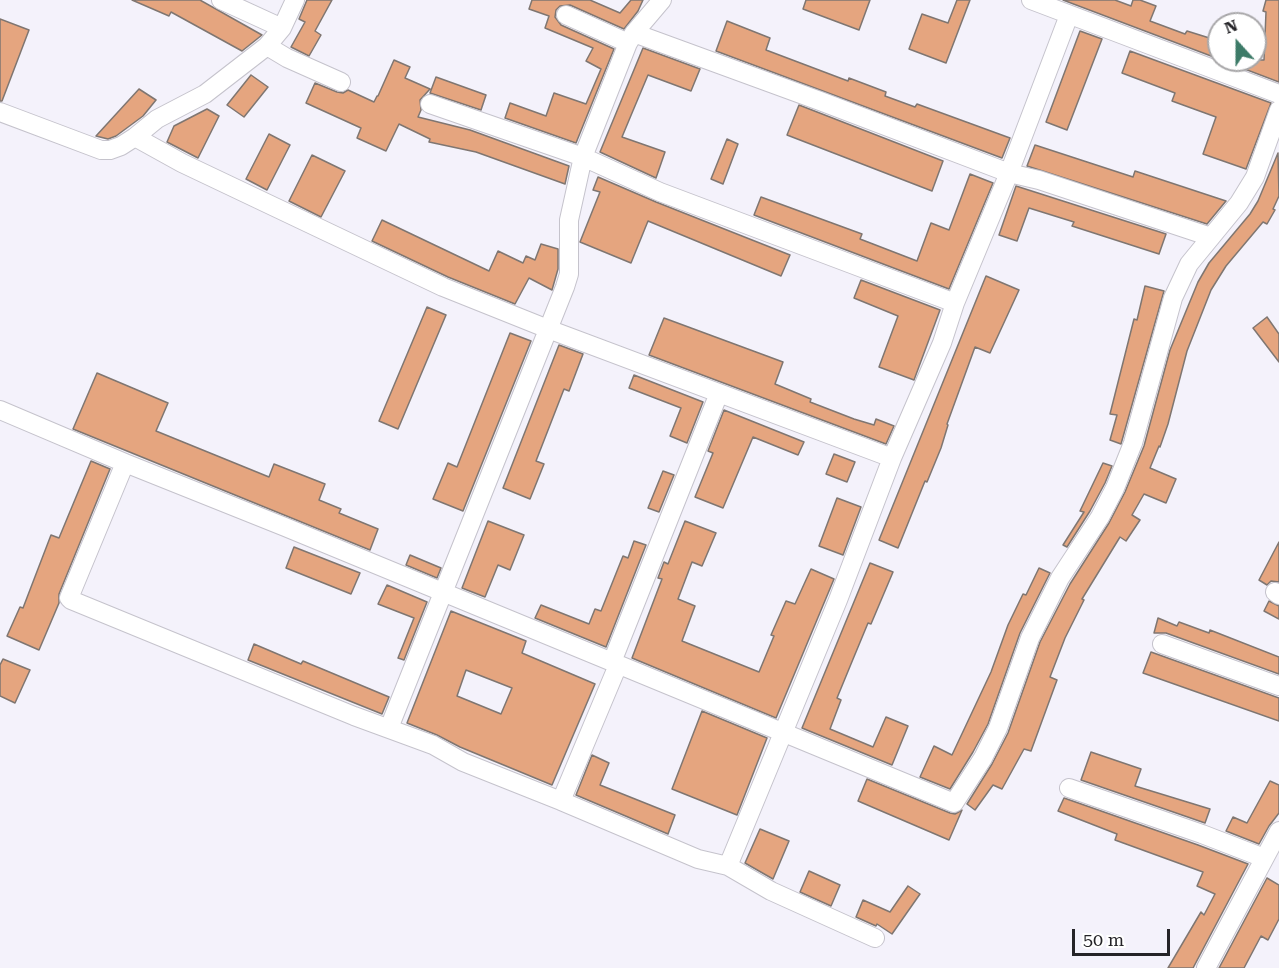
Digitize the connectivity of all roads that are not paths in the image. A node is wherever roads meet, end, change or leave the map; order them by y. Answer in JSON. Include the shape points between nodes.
{"nodes":[{"id":1,"x":221,"y":0,"type":"edge"},
{"id":2,"x":295,"y":0,"type":"edge"},
{"id":3,"x":662,"y":0,"type":"edge"},
{"id":4,"x":1031,"y":0,"type":"edge"},
{"id":5,"x":566,"y":15,"type":"dead end"},
{"id":6,"x":1069,"y":15,"type":"junction"},
{"id":7,"x":282,"y":28,"type":"junction"},
{"id":8,"x":631,"y":38,"type":"junction"},
{"id":9,"x":267,"y":46,"type":"junction"},
{"id":10,"x":341,"y":82,"type":"dead end"},
{"id":11,"x":1279,"y":94,"type":"edge"},
{"id":12,"x":430,"y":104,"type":"dead end"},
{"id":13,"x":1279,"y":110,"type":"edge"},
{"id":14,"x":0,"y":112,"type":"edge"},
{"id":15,"x":135,"y":137,"type":"junction"},
{"id":16,"x":582,"y":157,"type":"junction"},
{"id":17,"x":1009,"y":173,"type":"junction"},
{"id":18,"x":1211,"y":237,"type":"junction"},
{"id":19,"x":955,"y":303,"type":"junction"},
{"id":20,"x":548,"y":329,"type":"junction"},
{"id":21,"x":719,"y":393,"type":"junction"},
{"id":22,"x":0,"y":410,"type":"edge"},
{"id":23,"x":892,"y":458,"type":"junction"},
{"id":24,"x":125,"y":464,"type":"junction"},
{"id":25,"x":442,"y":594,"type":"junction"},
{"id":26,"x":1162,"y":644,"type":"dead end"},
{"id":27,"x":615,"y":664,"type":"junction"},
{"id":28,"x":1279,"y":686,"type":"edge"},
{"id":29,"x":389,"y":728,"type":"junction"},
{"id":30,"x":782,"y":734,"type":"junction"},
{"id":31,"x":1069,"y":788,"type":"dead end"},
{"id":32,"x":561,"y":801,"type":"junction"},
{"id":33,"x":1279,"y":831,"type":"edge"},
{"id":34,"x":1264,"y":858,"type":"junction"},
{"id":35,"x":728,"y":866,"type":"junction"},
{"id":36,"x":875,"y":938,"type":"dead end"},
{"id":37,"x":1206,"y":968,"type":"edge"}],
"edges":[{"from":1,"to":7,"type":"street"},
{"from":2,"to":7,"type":"street"},
{"from":3,"to":8,"type":"street"},
{"from":4,"to":6,"type":"street"},
{"from":5,"to":8,"type":"street"},
{"from":6,"to":11,"type":"street"},
{"from":6,"to":17,"type":"street"},
{"from":7,"to":9,"type":"street"},
{"from":8,"to":16,"type":"street"},
{"from":8,"to":17,"type":"street","via":[[820,101]]},
{"from":9,"to":10,"type":"street"},
{"from":9,"to":15,"type":"street","via":[[205,94],[157,119]]},
{"from":12,"to":16,"type":"street"},
{"from":13,"to":18,"type":"street","via":[[1255,177]]},
{"from":14,"to":15,"type":"street","via":[[101,150],[121,146]]},
{"from":15,"to":20,"type":"street","via":[[443,287]]},
{"from":16,"to":19,"type":"street","via":[[660,192]]},
{"from":16,"to":20,"type":"street","via":[[569,220],[569,274]]},
{"from":17,"to":18,"type":"street"},
{"from":17,"to":19,"type":"street"},
{"from":18,"to":30,"type":"street","via":[[1189,264],[1173,298],[1133,442],[1115,488],[1060,578],[1030,638],[998,728],[956,802]]},
{"from":19,"to":23,"type":"street","via":[[942,343]]},
{"from":20,"to":21,"type":"street"},
{"from":20,"to":25,"type":"street"},
{"from":21,"to":23,"type":"street"},
{"from":21,"to":27,"type":"street"},
{"from":22,"to":24,"type":"street"},
{"from":23,"to":30,"type":"street"},
{"from":24,"to":25,"type":"street"},
{"from":24,"to":29,"type":"street","via":[[69,599]]},
{"from":25,"to":27,"type":"street"},
{"from":25,"to":29,"type":"street"},
{"from":26,"to":28,"type":"street"},
{"from":27,"to":30,"type":"street"},
{"from":27,"to":32,"type":"street"},
{"from":29,"to":32,"type":"street"},
{"from":30,"to":35,"type":"street"},
{"from":31,"to":34,"type":"street"},
{"from":32,"to":35,"type":"street","via":[[698,859]]},
{"from":33,"to":34,"type":"street"},
{"from":34,"to":37,"type":"street"},
{"from":35,"to":36,"type":"street","via":[[771,891]]}]}
